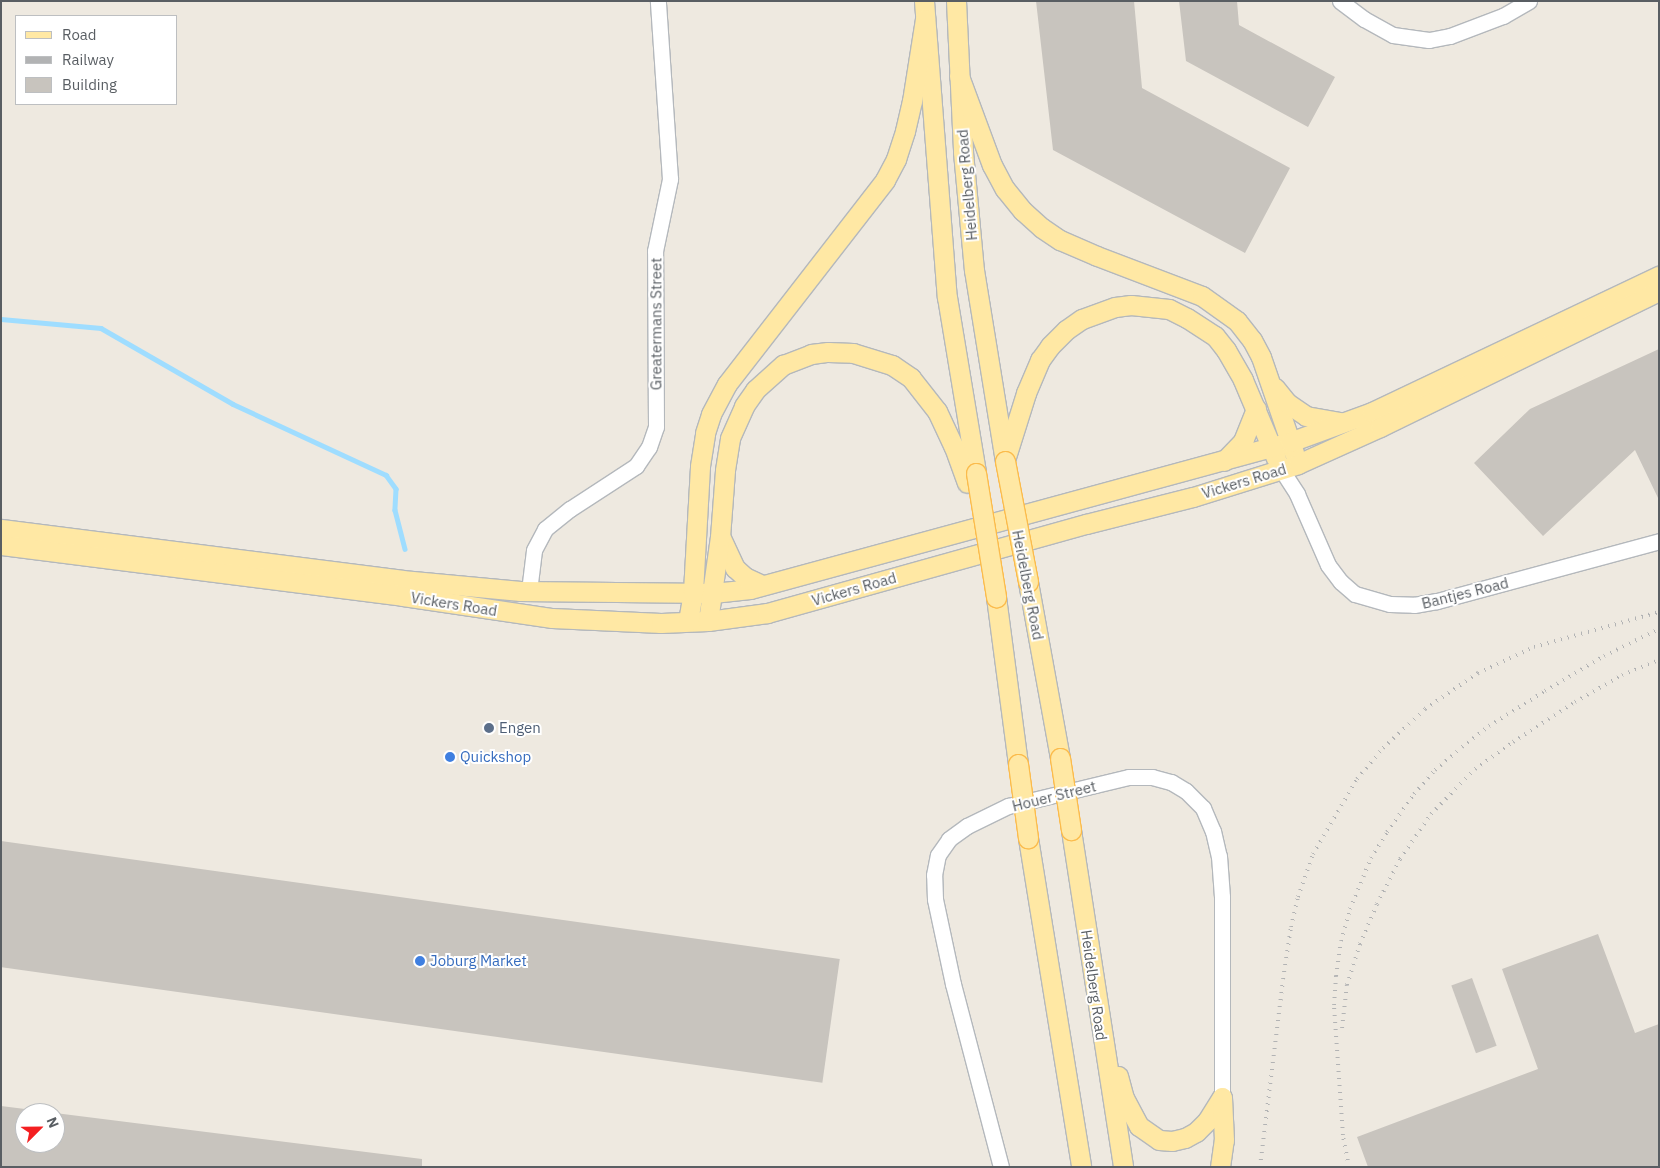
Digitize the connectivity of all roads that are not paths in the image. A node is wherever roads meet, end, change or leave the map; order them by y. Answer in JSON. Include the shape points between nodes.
{"nodes":[{"id":1,"x":658,"y":1,"type":"edge"},
{"id":2,"x":956,"y":1,"type":"edge"},
{"id":3,"x":1340,"y":1,"type":"edge"},
{"id":4,"x":1529,"y":1,"type":"edge"},
{"id":5,"x":924,"y":10,"type":"edge"},
{"id":6,"x":959,"y":76,"type":"junction"},
{"id":7,"x":1659,"y":276,"type":"edge"},
{"id":8,"x":1659,"y":291,"type":"edge"},
{"id":9,"x":1270,"y":381,"type":"junction"},
{"id":10,"x":1256,"y":409,"type":"junction"},
{"id":11,"x":1346,"y":423,"type":"junction"},
{"id":12,"x":1281,"y":445,"type":"junction"},
{"id":13,"x":1005,"y":461,"type":"junction"},
{"id":14,"x":1224,"y":461,"type":"junction"},
{"id":15,"x":1289,"y":467,"type":"junction"},
{"id":16,"x":971,"y":478,"type":"junction"},
{"id":17,"x":1,"y":529,"type":"edge"},
{"id":18,"x":720,"y":537,"type":"junction"},
{"id":19,"x":1659,"y":541,"type":"edge"},
{"id":20,"x":1,"y":545,"type":"edge"},
{"id":21,"x":762,"y":585,"type":"junction"},
{"id":22,"x":529,"y":591,"type":"junction"},
{"id":23,"x":692,"y":592,"type":"junction"},
{"id":24,"x":713,"y":593,"type":"junction"},
{"id":25,"x":688,"y":621,"type":"junction"},
{"id":26,"x":708,"y":621,"type":"junction"},
{"id":27,"x":1096,"y":1006,"type":"junction"},
{"id":28,"x":1222,"y":1097,"type":"junction"},
{"id":29,"x":1001,"y":1167,"type":"edge"},
{"id":30,"x":1081,"y":1167,"type":"edge"},
{"id":31,"x":1123,"y":1167,"type":"edge"},
{"id":32,"x":1220,"y":1167,"type":"edge"}],
"edges":[{"from":1,"to":22,"type":"street","name":"Greatermans Street","via":[[670,179],[655,252],[656,427],[649,447],[636,466],[545,529],[534,550]]},
{"from":2,"to":6,"type":"main road","name":"Heidelberg Road"},
{"from":3,"to":4,"type":"street","via":[[1393,35],[1429,40],[1450,36],[1502,16]]},
{"from":5,"to":16,"type":"main road","name":"Heidelberg Road","via":[[947,297]]},
{"from":5,"to":23,"type":"main road","via":[[907,123],[896,159],[885,180],[727,384],[711,414],[700,466]]},
{"from":6,"to":9,"type":"main road","via":[[992,165],[1005,189],[1023,211],[1060,240],[1202,296],[1220,307],[1252,340]]},
{"from":6,"to":13,"type":"main road","name":"Heidelberg Road","via":[[974,270]]},
{"from":7,"to":11,"type":"main road","name":"Vickers Road"},
{"from":8,"to":15,"type":"main road","name":"Vickers Road","via":[[1380,427]]},
{"from":9,"to":11,"type":"main road","via":[[1287,403],[1306,416]]},
{"from":9,"to":12,"type":"main road"},
{"from":10,"to":12,"type":"main road"},
{"from":10,"to":13,"type":"main road","via":[[1226,350],[1202,327],[1168,309],[1115,307],[1082,319],[1050,346],[1026,392]]},
{"from":10,"to":14,"type":"main road","via":[[1243,441]]},
{"from":11,"to":12,"type":"main road","name":"Vickers Road"},
{"from":12,"to":14,"type":"main road","name":"Vickers Road"},
{"from":12,"to":15,"type":"main road"},
{"from":13,"to":27,"type":"main road","name":"Heidelberg Road","bridge":true,"via":[[1060,758]]},
{"from":14,"to":21,"type":"main road","name":"Vickers Road"},
{"from":15,"to":19,"type":"street","name":"Bantjes Road","via":[[1296,494],[1328,565],[1355,594],[1390,604],[1414,605],[1437,601]]},
{"from":15,"to":26,"type":"main road","name":"Vickers Road","via":[[1193,497],[795,606]]},
{"from":16,"to":18,"type":"main road","via":[[937,412],[910,378],[892,365],[871,357],[845,353],[811,354],[770,375],[755,390],[736,422],[725,470]]},
{"from":16,"to":30,"type":"main road","name":"Heidelberg Road","bridge":true,"via":[[996,597],[1028,838]]},
{"from":17,"to":22,"type":"main road","name":"Vickers Road","via":[[402,580]]},
{"from":18,"to":21,"type":"main road","via":[[735,568],[745,578]]},
{"from":18,"to":24,"type":"main road"},
{"from":20,"to":25,"type":"main road","name":"Vickers Road","via":[[552,618]]},
{"from":21,"to":24,"type":"main road","name":"Vickers Road"},
{"from":22,"to":23,"type":"main road","name":"Vickers Road"},
{"from":23,"to":24,"type":"main road","name":"Vickers Road"},
{"from":23,"to":25,"type":"main road"},
{"from":24,"to":26,"type":"main road"},
{"from":25,"to":26,"type":"main road","name":"Vickers Road"},
{"from":27,"to":28,"type":"main road","via":[[1124,1098],[1139,1126],[1150,1136],[1172,1141],[1185,1138],[1208,1121]]},
{"from":27,"to":31,"type":"main road","name":"Heidelberg Road"},
{"from":28,"to":29,"type":"street","name":"Houer Street","via":[[1222,897],[1219,856],[1203,808],[1171,782],[1144,777],[1129,777],[1008,806],[948,839],[938,856],[934,875],[935,900],[953,984]]},
{"from":28,"to":32,"type":"main road","via":[[1224,1140]]}]}
